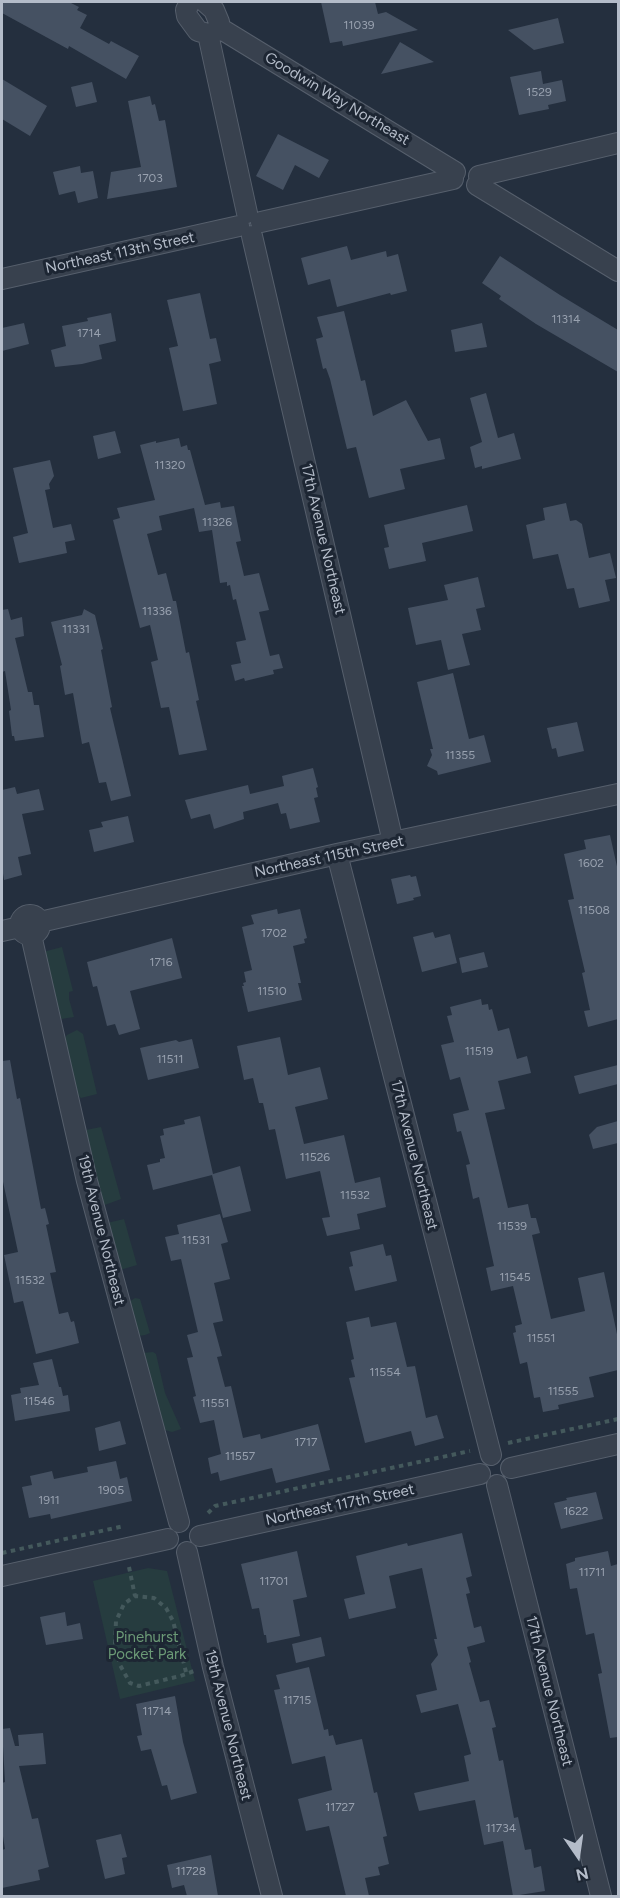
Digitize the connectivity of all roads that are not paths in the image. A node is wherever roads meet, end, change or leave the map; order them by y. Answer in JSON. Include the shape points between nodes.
{"nodes":[{"id":1,"x":190,"y":3,"type":"edge"},
{"id":2,"x":213,"y":31,"type":"junction"},
{"id":3,"x":618,"y":143,"type":"edge"},
{"id":4,"x":454,"y":176,"type":"junction"},
{"id":5,"x":478,"y":180,"type":"junction"},
{"id":6,"x":250,"y":224,"type":"junction"},
{"id":7,"x":618,"y":271,"type":"edge"},
{"id":8,"x":2,"y":279,"type":"edge"},
{"id":9,"x":618,"y":794,"type":"edge"},
{"id":10,"x":393,"y":842,"type":"junction"},
{"id":11,"x":337,"y":854,"type":"junction"},
{"id":12,"x":23,"y":929,"type":"edge"},
{"id":13,"x":618,"y":1444,"type":"edge"},
{"id":14,"x":490,"y":1450,"type":"junction"},
{"id":15,"x":511,"y":1468,"type":"junction"},
{"id":16,"x":480,"y":1474,"type":"junction"},
{"id":17,"x":497,"y":1485,"type":"junction"},
{"id":18,"x":179,"y":1522,"type":"junction"},
{"id":19,"x":200,"y":1536,"type":"junction"},
{"id":20,"x":168,"y":1539,"type":"junction"},
{"id":21,"x":188,"y":1552,"type":"junction"},
{"id":22,"x":2,"y":1576,"type":"edge"},
{"id":23,"x":272,"y":1896,"type":"edge"},
{"id":24,"x":600,"y":1896,"type":"edge"}],
"edges":[{"from":1,"to":2,"type":"street","name":"Goodwin Way Northeast","via":[[187,16],[194,26],[202,33]]},
{"from":2,"to":4,"type":"street","name":"Goodwin Way Northeast"},
{"from":2,"to":6,"type":"street","name":"17th Avenue Northeast"},
{"from":3,"to":5,"type":"street"},
{"from":4,"to":5,"type":"street","via":[[461,168],[468,168],[475,170]]},
{"from":4,"to":6,"type":"street","name":"Northeast 113th Street"},
{"from":5,"to":7,"type":"street"},
{"from":6,"to":8,"type":"street","name":"Northeast 113th Street"},
{"from":6,"to":10,"type":"street","name":"17th Avenue Northeast"},
{"from":9,"to":10,"type":"street","name":"Northeast 115th Street"},
{"from":10,"to":11,"type":"street","name":"Northeast 115th Street"},
{"from":11,"to":12,"type":"street","name":"Northeast 115th Street"},
{"from":11,"to":14,"type":"street","name":"17th Avenue Northeast"},
{"from":12,"to":18,"type":"street","name":"19th Avenue Northeast"},
{"from":13,"to":15,"type":"street"},
{"from":14,"to":15,"type":"street","via":[[505,1457]]},
{"from":14,"to":16,"type":"street","via":[[482,1461]]},
{"from":15,"to":17,"type":"street","via":[[507,1481]]},
{"from":16,"to":17,"type":"street","via":[[488,1484]]},
{"from":16,"to":19,"type":"street","name":"Northeast 117th Street"},
{"from":17,"to":24,"type":"street","name":"17th Avenue Northeast"},
{"from":18,"to":19,"type":"street","via":[[192,1524]]},
{"from":18,"to":20,"type":"street"},
{"from":19,"to":21,"type":"street","via":[[198,1545]]},
{"from":20,"to":21,"type":"street","via":[[175,1550]]},
{"from":20,"to":22,"type":"street"},
{"from":21,"to":23,"type":"street","name":"19th Avenue Northeast"}]}
